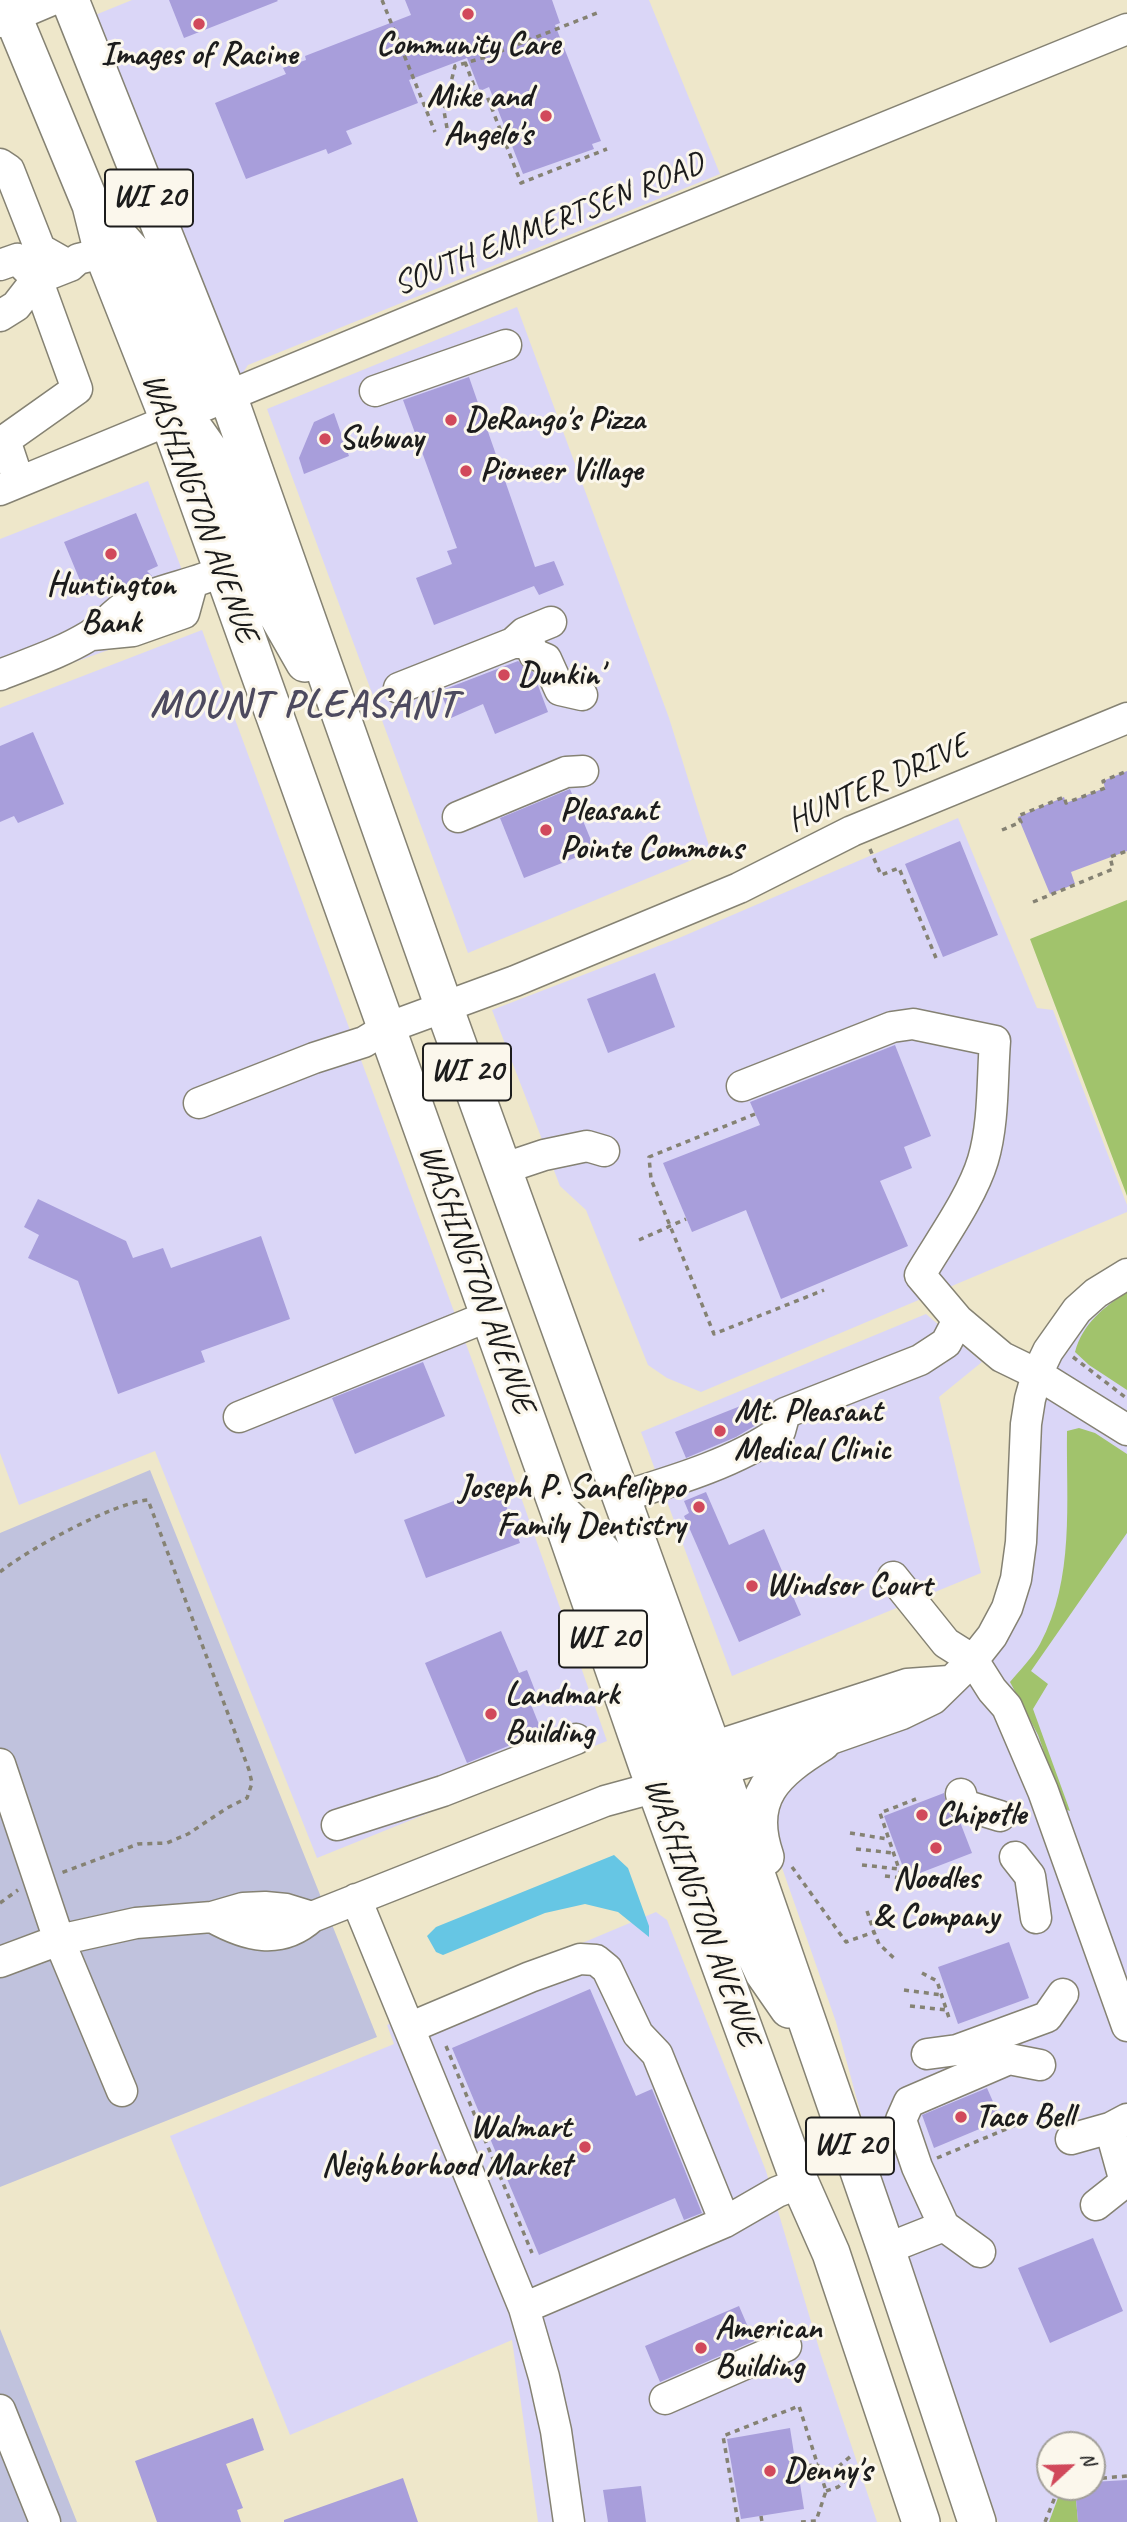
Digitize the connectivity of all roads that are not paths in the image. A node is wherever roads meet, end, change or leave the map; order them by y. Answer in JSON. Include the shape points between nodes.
{"nodes":[{"id":1,"x":52,"y":0,"type":"edge"},
{"id":2,"x":70,"y":0,"type":"edge"},
{"id":3,"x":6,"y":13,"type":"edge"},
{"id":4,"x":1127,"y":29,"type":"edge"},
{"id":5,"x":0,"y":164,"type":"edge"},
{"id":6,"x":91,"y":205,"type":"junction"},
{"id":7,"x":86,"y":259,"type":"junction"},
{"id":8,"x":13,"y":261,"type":"edge"},
{"id":9,"x":0,"y":316,"type":"edge"},
{"id":10,"x":506,"y":345,"type":"dead end"},
{"id":11,"x":375,"y":391,"type":"dead end"},
{"id":12,"x":228,"y":396,"type":"junction"},
{"id":13,"x":169,"y":420,"type":"junction"},
{"id":14,"x":3,"y":433,"type":"edge"},
{"id":15,"x":10,"y":486,"type":"edge"},
{"id":16,"x":208,"y":577,"type":"junction"},
{"id":17,"x":551,"y":622,"type":"dead end"},
{"id":18,"x":513,"y":643,"type":"junction"},
{"id":19,"x":0,"y":675,"type":"edge"},
{"id":20,"x":399,"y":688,"type":"dead end"},
{"id":21,"x":582,"y":695,"type":"dead end"},
{"id":22,"x":1127,"y":718,"type":"edge"},
{"id":23,"x":344,"y":725,"type":"junction"},
{"id":24,"x":583,"y":771,"type":"dead end"},
{"id":25,"x":458,"y":817,"type":"dead end"},
{"id":26,"x":444,"y":1007,"type":"junction"},
{"id":27,"x":387,"y":1028,"type":"junction"},
{"id":28,"x":742,"y":1086,"type":"dead end"},
{"id":29,"x":199,"y":1103,"type":"dead end"},
{"id":30,"x":604,"y":1151,"type":"dead end"},
{"id":31,"x":502,"y":1168,"type":"junction"},
{"id":32,"x":1127,"y":1274,"type":"edge"},
{"id":33,"x":489,"y":1317,"type":"junction"},
{"id":34,"x":958,"y":1320,"type":"junction"},
{"id":35,"x":1037,"y":1374,"type":"junction"},
{"id":36,"x":239,"y":1417,"type":"dead end"},
{"id":37,"x":1127,"y":1430,"type":"edge"},
{"id":38,"x":621,"y":1497,"type":"junction"},
{"id":39,"x":892,"y":1577,"type":"dead end"},
{"id":40,"x":973,"y":1660,"type":"junction"},
{"id":41,"x":949,"y":1681,"type":"junction"},
{"id":42,"x":576,"y":1739,"type":"dead end"},
{"id":43,"x":822,"y":1742,"type":"junction"},
{"id":44,"x":0,"y":1764,"type":"edge"},
{"id":45,"x":684,"y":1768,"type":"junction"},
{"id":46,"x":961,"y":1794,"type":"dead end"},
{"id":47,"x":1000,"y":1816,"type":"dead end"},
{"id":48,"x":337,"y":1825,"type":"dead end"},
{"id":49,"x":1069,"y":1864,"type":"junction"},
{"id":50,"x":356,"y":1899,"type":"junction"},
{"id":51,"x":1036,"y":1918,"type":"dead end"},
{"id":52,"x":59,"y":1940,"type":"junction"},
{"id":53,"x":0,"y":1962,"type":"edge"},
{"id":54,"x":1063,"y":1994,"type":"dead end"},
{"id":55,"x":1127,"y":2026,"type":"edge"},
{"id":56,"x":409,"y":2028,"type":"junction"},
{"id":57,"x":818,"y":2052,"type":"junction"},
{"id":58,"x":927,"y":2054,"type":"dead end"},
{"id":59,"x":1040,"y":2065,"type":"dead end"},
{"id":60,"x":122,"y":2091,"type":"dead end"},
{"id":61,"x":1119,"y":2123,"type":"edge"},
{"id":62,"x":1071,"y":2138,"type":"dead end"},
{"id":63,"x":800,"y":2183,"type":"junction"},
{"id":64,"x":1096,"y":2205,"type":"dead end"},
{"id":65,"x":725,"y":2222,"type":"junction"},
{"id":66,"x":944,"y":2226,"type":"junction"},
{"id":67,"x":886,"y":2249,"type":"junction"},
{"id":68,"x":980,"y":2252,"type":"dead end"},
{"id":69,"x":524,"y":2308,"type":"junction"},
{"id":70,"x":786,"y":2346,"type":"dead end"},
{"id":71,"x":665,"y":2399,"type":"dead end"},
{"id":72,"x":0,"y":2410,"type":"edge"},
{"id":73,"x":45,"y":2522,"type":"edge"},
{"id":74,"x":569,"y":2522,"type":"edge"},
{"id":75,"x":921,"y":2522,"type":"edge"},
{"id":76,"x":977,"y":2522,"type":"edge"}],
"edges":[{"from":1,"to":3,"type":"street"},
{"from":2,"to":12,"type":"main road","name":"WASHINGTON AVENUE","number":"WI 20"},
{"from":3,"to":6,"type":"main road","name":"WASHINGTON AVENUE","number":"WI 20"},
{"from":4,"to":12,"type":"street","name":"SOUTH EMMERTSEN ROAD"},
{"from":5,"to":7,"type":"street","via":[[9,170],[40,249]]},
{"from":6,"to":7,"type":"main road","name":"WASHINGTON AVENUE","number":"WI 20"},
{"from":6,"to":12,"type":"main road","via":[[134,254],[189,385],[199,393]]},
{"from":7,"to":8,"type":"street"},
{"from":7,"to":13,"type":"main road","name":"WASHINGTON AVENUE","number":"WI 20"},
{"from":8,"to":9,"type":"street","via":[[16,306]]},
{"from":8,"to":14,"type":"street","via":[[77,389]]},
{"from":10,"to":11,"type":"street"},
{"from":12,"to":13,"type":"street","name":"SOUTH EMMERTSEN ROAD"},
{"from":12,"to":23,"type":"main road","name":"WASHINGTON AVENUE","number":"WI 20"},
{"from":13,"to":15,"type":"street","name":"SOUTH EMMERTSEN ROAD"},
{"from":13,"to":16,"type":"main road","name":"WASHINGTON AVENUE","number":"WI 20"},
{"from":13,"to":23,"type":"main road","via":[[187,425],[211,453],[269,600]]},
{"from":14,"to":15,"type":"street"},
{"from":16,"to":19,"type":"street","via":[[124,606],[92,635]]},
{"from":16,"to":27,"type":"main road","name":"WASHINGTON AVENUE","number":"WI 20"},
{"from":17,"to":18,"type":"street"},
{"from":18,"to":20,"type":"street"},
{"from":18,"to":21,"type":"street","via":[[529,643],[534,654],[546,659],[560,690]]},
{"from":22,"to":26,"type":"street","name":"HUNTER DRIVE","via":[[862,827],[739,888]]},
{"from":23,"to":26,"type":"main road","name":"WASHINGTON AVENUE","number":"WI 20"},
{"from":24,"to":25,"type":"street","via":[[566,772]]},
{"from":26,"to":27,"type":"street","name":"HUNTER DRIVE"},
{"from":26,"to":31,"type":"main road","name":"WASHINGTON AVENUE","number":"WI 20"},
{"from":27,"to":29,"type":"street","name":"HUNTER DRIVE","via":[[363,1042]]},
{"from":27,"to":33,"type":"main road","name":"WASHINGTON AVENUE","number":"WI 20"},
{"from":28,"to":34,"type":"street","via":[[892,1027],[913,1024],[995,1041],[983,1161],[920,1275]]},
{"from":30,"to":31,"type":"street","via":[[587,1146]]},
{"from":31,"to":38,"type":"main road","name":"WASHINGTON AVENUE","number":"WI 20"},
{"from":32,"to":35,"type":"street","via":[[1077,1310]]},
{"from":33,"to":36,"type":"street"},
{"from":33,"to":45,"type":"main road","name":"WASHINGTON AVENUE","number":"WI 20","via":[[559,1510]]},
{"from":34,"to":35,"type":"street","via":[[1002,1357]]},
{"from":34,"to":38,"type":"street","via":[[946,1343],[919,1360],[785,1413],[780,1431],[770,1438],[692,1474]]},
{"from":35,"to":37,"type":"street"},
{"from":35,"to":40,"type":"street","via":[[1026,1424],[1016,1579],[1007,1608]]},
{"from":38,"to":45,"type":"main road","name":"WASHINGTON AVENUE","number":"WI 20"},
{"from":39,"to":40,"type":"street","via":[[946,1643]]},
{"from":40,"to":41,"type":"street"},
{"from":40,"to":49,"type":"street","via":[[1007,1707]]},
{"from":41,"to":43,"type":"street","via":[[933,1699],[902,1714]]},
{"from":41,"to":45,"type":"street","via":[[907,1684]]},
{"from":42,"to":48,"type":"street","via":[[443,1791]]},
{"from":43,"to":45,"type":"street"},
{"from":43,"to":57,"type":"main road","via":[[789,1763],[769,1783],[761,1804],[758,1838],[822,2023]]},
{"from":44,"to":52,"type":"street"},
{"from":45,"to":50,"type":"street"},
{"from":45,"to":57,"type":"main road","name":"WASHINGTON AVENUE","number":"WI 20"},
{"from":45,"to":63,"type":"main road","name":"WASHINGTON AVENUE","number":"WI 20"},
{"from":46,"to":47,"type":"street","via":[[964,1805]]},
{"from":49,"to":51,"type":"street","via":[[1023,1867]]},
{"from":49,"to":55,"type":"street"},
{"from":50,"to":52,"type":"street","via":[[279,1936],[244,1931],[212,1917],[136,1923]]},
{"from":50,"to":56,"type":"street"},
{"from":52,"to":53,"type":"street"},
{"from":52,"to":60,"type":"street"},
{"from":54,"to":58,"type":"street","via":[[1047,2017],[957,2050]]},
{"from":56,"to":65,"type":"street","via":[[530,1977],[580,1959],[596,1960],[607,1969],[638,2034],[657,2054]]},
{"from":56,"to":69,"type":"street"},
{"from":57,"to":67,"type":"main road","name":"WASHINGTON AVENUE","number":"WI 20"},
{"from":59,"to":66,"type":"street","via":[[1009,2059],[909,2102],[901,2120]]},
{"from":61,"to":62,"type":"street"},
{"from":61,"to":64,"type":"street","via":[[1125,2182]]},
{"from":63,"to":65,"type":"street"},
{"from":63,"to":75,"type":"main road","name":"WASHINGTON AVENUE","number":"WI 20","via":[[831,2253]]},
{"from":65,"to":69,"type":"street"},
{"from":66,"to":67,"type":"street"},
{"from":66,"to":68,"type":"street"},
{"from":67,"to":76,"type":"main road","name":"WASHINGTON AVENUE","number":"WI 20"},
{"from":69,"to":74,"type":"street","via":[[556,2431]]},
{"from":70,"to":71,"type":"street"},
{"from":72,"to":73,"type":"street"}]}
